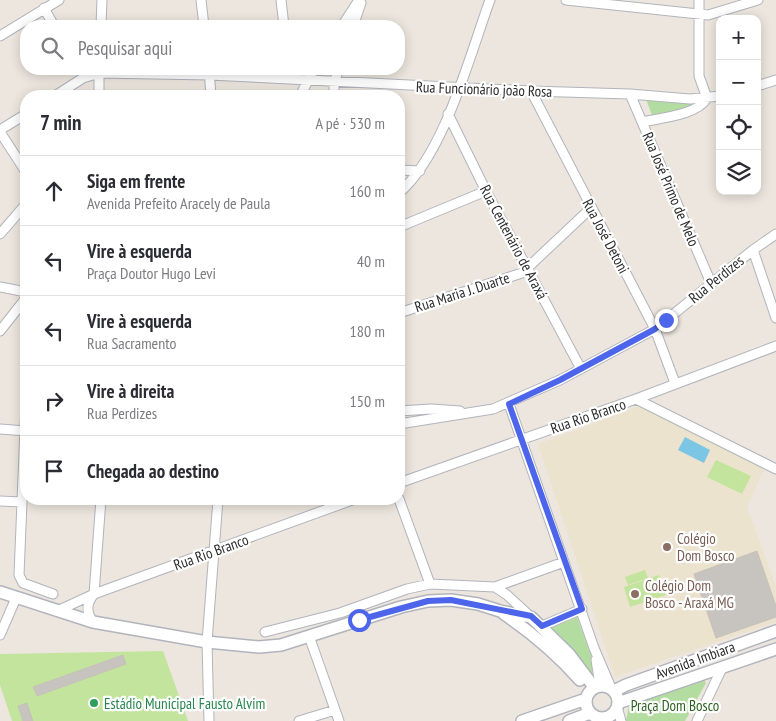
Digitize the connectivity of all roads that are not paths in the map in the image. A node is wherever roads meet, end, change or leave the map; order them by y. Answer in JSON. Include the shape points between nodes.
{"nodes":[{"id":1,"x":59,"y":0,"type":"edge"},
{"id":2,"x":102,"y":0,"type":"edge"},
{"id":3,"x":201,"y":0,"type":"edge"},
{"id":4,"x":281,"y":0,"type":"edge"},
{"id":5,"x":360,"y":0,"type":"edge"},
{"id":6,"x":490,"y":0,"type":"edge"},
{"id":7,"x":566,"y":0,"type":"edge"},
{"id":8,"x":699,"y":0,"type":"edge"},
{"id":9,"x":758,"y":0,"type":"edge"},
{"id":10,"x":44,"y":8,"type":"junction"},
{"id":11,"x":699,"y":14,"type":"junction"},
{"id":12,"x":25,"y":20,"type":"edge"},
{"id":13,"x":51,"y":20,"type":"edge"},
{"id":14,"x":101,"y":20,"type":"edge"},
{"id":15,"x":203,"y":20,"type":"edge"},
{"id":16,"x":283,"y":20,"type":"edge"},
{"id":17,"x":346,"y":20,"type":"edge"},
{"id":18,"x":355,"y":20,"type":"edge"},
{"id":19,"x":20,"y":23,"type":"edge"},
{"id":20,"x":0,"y":36,"type":"edge"},
{"id":21,"x":81,"y":75,"type":"edge"},
{"id":22,"x":90,"y":75,"type":"edge"},
{"id":23,"x":99,"y":75,"type":"edge"},
{"id":24,"x":210,"y":75,"type":"edge"},
{"id":25,"x":244,"y":75,"type":"edge"},
{"id":26,"x":289,"y":75,"type":"edge"},
{"id":27,"x":310,"y":75,"type":"edge"},
{"id":28,"x":336,"y":75,"type":"edge"},
{"id":29,"x":83,"y":78,"type":"junction"},
{"id":30,"x":289,"y":79,"type":"junction"},
{"id":31,"x":307,"y":80,"type":"junction"},
{"id":32,"x":776,"y":80,"type":"edge"},
{"id":33,"x":334,"y":83,"type":"junction"},
{"id":34,"x":761,"y":85,"type":"edge"},
{"id":35,"x":458,"y":88,"type":"junction"},
{"id":36,"x":64,"y":90,"type":"edge"},
{"id":37,"x":99,"y":90,"type":"edge"},
{"id":38,"x":211,"y":90,"type":"edge"},
{"id":39,"x":303,"y":90,"type":"edge"},
{"id":40,"x":334,"y":90,"type":"edge"},
{"id":41,"x":532,"y":91,"type":"junction"},
{"id":42,"x":630,"y":94,"type":"junction"},
{"id":43,"x":716,"y":97,"type":"edge"},
{"id":44,"x":707,"y":98,"type":"junction"},
{"id":45,"x":448,"y":114,"type":"junction"},
{"id":46,"x":20,"y":118,"type":"edge"},
{"id":47,"x":642,"y":122,"type":"junction"},
{"id":48,"x":0,"y":131,"type":"edge"},
{"id":49,"x":20,"y":163,"type":"edge"},
{"id":50,"x":405,"y":170,"type":"edge"},
{"id":51,"x":420,"y":171,"type":"junction"},
{"id":52,"x":405,"y":187,"type":"edge"},
{"id":53,"x":486,"y":191,"type":"junction"},
{"id":54,"x":591,"y":208,"type":"junction"},
{"id":55,"x":20,"y":211,"type":"edge"},
{"id":56,"x":405,"y":225,"type":"edge"},
{"id":57,"x":0,"y":234,"type":"edge"},
{"id":58,"x":776,"y":234,"type":"edge"},
{"id":59,"x":752,"y":250,"type":"junction"},
{"id":60,"x":529,"y":268,"type":"junction"},
{"id":61,"x":711,"y":283,"type":"junction"},
{"id":62,"x":0,"y":287,"type":"edge"},
{"id":63,"x":20,"y":291,"type":"edge"},
{"id":64,"x":20,"y":306,"type":"edge"},
{"id":65,"x":405,"y":311,"type":"edge"},
{"id":66,"x":776,"y":318,"type":"edge"},
{"id":67,"x":655,"y":329,"type":"junction"},
{"id":68,"x":0,"y":331,"type":"edge"},
{"id":69,"x":776,"y":346,"type":"edge"},
{"id":70,"x":581,"y":369,"type":"junction"},
{"id":71,"x":675,"y":383,"type":"junction"},
{"id":72,"x":636,"y":399,"type":"junction"},
{"id":73,"x":509,"y":404,"type":"junction"},
{"id":74,"x":405,"y":411,"type":"edge"},
{"id":75,"x":468,"y":412,"type":"junction"},
{"id":76,"x":405,"y":423,"type":"edge"},
{"id":77,"x":0,"y":429,"type":"edge"},
{"id":78,"x":20,"y":431,"type":"edge"},
{"id":79,"x":522,"y":439,"type":"junction"},
{"id":80,"x":776,"y":469,"type":"edge"},
{"id":81,"x":405,"y":481,"type":"edge"},
{"id":82,"x":0,"y":501,"type":"edge"},
{"id":83,"x":20,"y":502,"type":"edge"},
{"id":84,"x":22,"y":505,"type":"edge"},
{"id":85,"x":101,"y":505,"type":"edge"},
{"id":86,"x":217,"y":505,"type":"edge"},
{"id":87,"x":339,"y":505,"type":"edge"},
{"id":88,"x":401,"y":505,"type":"edge"},
{"id":89,"x":213,"y":552,"type":"junction"},
{"id":90,"x":564,"y":562,"type":"junction"},
{"id":91,"x":430,"y":584,"type":"junction"},
{"id":92,"x":495,"y":587,"type":"junction"},
{"id":93,"x":0,"y":592,"type":"edge"},
{"id":94,"x":53,"y":594,"type":"dead end"},
{"id":95,"x":94,"y":594,"type":"junction"},
{"id":96,"x":16,"y":598,"type":"junction"},
{"id":97,"x":582,"y":609,"type":"junction"},
{"id":98,"x":57,"y":611,"type":"junction"},
{"id":99,"x":500,"y":611,"type":"junction"},
{"id":100,"x":531,"y":616,"type":"junction"},
{"id":101,"x":93,"y":622,"type":"junction"},
{"id":102,"x":542,"y":626,"type":"junction"},
{"id":103,"x":776,"y":631,"type":"edge"},
{"id":104,"x":265,"y":632,"type":"dead end"},
{"id":105,"x":0,"y":635,"type":"edge"},
{"id":106,"x":310,"y":636,"type":"junction"},
{"id":107,"x":207,"y":642,"type":"junction"},
{"id":108,"x":776,"y":649,"type":"edge"},
{"id":109,"x":565,"y":657,"type":"junction"},
{"id":110,"x":722,"y":668,"type":"junction"},
{"id":111,"x":599,"y":690,"type":"junction"},
{"id":112,"x":618,"y":705,"type":"junction"},
{"id":113,"x":335,"y":710,"type":"junction"},
{"id":114,"x":596,"y":717,"type":"edge"},
{"id":115,"x":209,"y":721,"type":"edge"},
{"id":116,"x":299,"y":721,"type":"edge"},
{"id":117,"x":339,"y":721,"type":"edge"},
{"id":118,"x":522,"y":721,"type":"edge"},
{"id":119,"x":569,"y":721,"type":"edge"},
{"id":120,"x":621,"y":721,"type":"edge"},
{"id":121,"x":697,"y":721,"type":"edge"}],
"edges":[{"from":1,"to":10,"type":"street"},
{"from":2,"to":14,"type":"street"},
{"from":3,"to":15,"type":"street"},
{"from":4,"to":16,"type":"street"},
{"from":5,"to":17,"type":"street"},
{"from":5,"to":18,"type":"street"},
{"from":6,"to":35,"type":"street"},
{"from":7,"to":11,"type":"street"},
{"from":8,"to":11,"type":"street"},
{"from":9,"to":11,"type":"street","via":[[708,15]]},
{"from":10,"to":12,"type":"street"},
{"from":10,"to":13,"type":"street"},
{"from":11,"to":44,"type":"street","via":[[699,76]]},
{"from":19,"to":20,"type":"street"},
{"from":21,"to":29,"type":"street"},
{"from":22,"to":29,"type":"street","name":"Rua Funcionário joão Rosa"},
{"from":23,"to":37,"type":"street"},
{"from":24,"to":38,"type":"street"},
{"from":25,"to":30,"type":"street","name":"Rua Funcionário joão Rosa"},
{"from":26,"to":30,"type":"street"},
{"from":27,"to":31,"type":"street"},
{"from":28,"to":33,"type":"street"},
{"from":29,"to":36,"type":"street","name":"Rua Funcionário joão Rosa"},
{"from":30,"to":31,"type":"street","name":"Rua Funcionário joão Rosa"},
{"from":31,"to":33,"type":"street","name":"Rua Funcionário joão Rosa"},
{"from":31,"to":39,"type":"street"},
{"from":32,"to":34,"type":"street"},
{"from":33,"to":35,"type":"street","name":"Rua Funcionário joão Rosa"},
{"from":33,"to":40,"type":"street"},
{"from":35,"to":41,"type":"street","name":"Rua Funcionário joão Rosa"},
{"from":35,"to":45,"type":"street"},
{"from":41,"to":42,"type":"street","name":"Rua Funcionário joão Rosa"},
{"from":41,"to":54,"type":"street","name":"Rua José Detoni"},
{"from":42,"to":44,"type":"street","name":"Rua Funcionário joão Rosa"},
{"from":42,"to":47,"type":"street","name":"Rua José Primo de Melo"},
{"from":43,"to":44,"type":"street","name":"Rua Funcionário joão Rosa"},
{"from":44,"to":47,"type":"street","via":[[694,110]]},
{"from":45,"to":51,"type":"street"},
{"from":45,"to":53,"type":"street","name":"Rua Centenário de Araxá"},
{"from":46,"to":48,"type":"street"},
{"from":47,"to":61,"type":"street","name":"Rua José Primo de Melo"},
{"from":48,"to":49,"type":"street"},
{"from":50,"to":51,"type":"street"},
{"from":51,"to":52,"type":"street"},
{"from":53,"to":56,"type":"street"},
{"from":53,"to":60,"type":"street","name":"Rua Centenário de Araxá"},
{"from":54,"to":60,"type":"street","name":"Rua Maria J. Duarte"},
{"from":54,"to":67,"type":"street","name":"Rua José Detoni"},
{"from":55,"to":57,"type":"street"},
{"from":58,"to":59,"type":"street","name":"Rua Perdizes"},
{"from":59,"to":61,"type":"street","name":"Rua Perdizes"},
{"from":59,"to":66,"type":"street"},
{"from":60,"to":65,"type":"street","name":"Rua Maria J. Duarte"},
{"from":60,"to":70,"type":"street","name":"Rua Centenário de Araxá"},
{"from":61,"to":67,"type":"street","name":"Rua Perdizes"},
{"from":62,"to":63,"type":"street"},
{"from":64,"to":68,"type":"street"},
{"from":67,"to":70,"type":"street","name":"Rua Perdizes"},
{"from":67,"to":71,"type":"street","name":"Rua José Detoni"},
{"from":69,"to":71,"type":"street","name":"Rua Rio Branco"},
{"from":70,"to":73,"type":"street","name":"Rua Perdizes"},
{"from":71,"to":72,"type":"street","name":"Rua Rio Branco"},
{"from":72,"to":79,"type":"street","name":"Rua Rio Branco"},
{"from":72,"to":80,"type":"street"},
{"from":73,"to":75,"type":"street","name":"Rua Perdizes"},
{"from":73,"to":79,"type":"street"},
{"from":74,"to":75,"type":"street"},
{"from":75,"to":76,"type":"street"},
{"from":77,"to":78,"type":"street"},
{"from":79,"to":81,"type":"street","name":"Rua Rio Branco"},
{"from":79,"to":90,"type":"street"},
{"from":82,"to":83,"type":"street"},
{"from":84,"to":94,"type":"street","via":[[20,580]]},
{"from":85,"to":95,"type":"street"},
{"from":86,"to":89,"type":"street"},
{"from":87,"to":89,"type":"street","name":"Rua Rio Branco"},
{"from":88,"to":91,"type":"street"},
{"from":89,"to":95,"type":"street","name":"Rua Rio Branco"},
{"from":89,"to":107,"type":"street"},
{"from":90,"to":92,"type":"street"},
{"from":90,"to":97,"type":"street"},
{"from":91,"to":92,"type":"street"},
{"from":91,"to":104,"type":"street","via":[[340,613]]},
{"from":92,"to":100,"type":"street"},
{"from":93,"to":96,"type":"main road"},
{"from":95,"to":98,"type":"street","name":"Rua Rio Branco"},
{"from":95,"to":101,"type":"street","via":[[88,601],[87,610]]},
{"from":96,"to":98,"type":"main road"},
{"from":96,"to":105,"type":"street"},
{"from":97,"to":102,"type":"street"},
{"from":97,"to":111,"type":"street","via":[[594,648]]},
{"from":98,"to":101,"type":"main road"},
{"from":99,"to":100,"type":"main road"},
{"from":99,"to":106,"type":"main road","via":[[451,600],[428,601]]},
{"from":99,"to":109,"type":"main road"},
{"from":100,"to":102,"type":"main road"},
{"from":101,"to":107,"type":"main road"},
{"from":102,"to":109,"type":"main road"},
{"from":103,"to":111,"type":"main road","name":"Avenida Imbiara","via":[[626,685]]},
{"from":106,"to":107,"type":"main road","via":[[281,646]]},
{"from":106,"to":113,"type":"street"},
{"from":107,"to":115,"type":"street"},
{"from":108,"to":110,"type":"main road","name":"Avenida Imbiara"},
{"from":109,"to":111,"type":"main road"},
{"from":110,"to":112,"type":"main road","name":"Avenida Imbiara"},
{"from":110,"to":121,"type":"street"},
{"from":111,"to":112,"type":"main road"},
{"from":111,"to":114,"type":"main road","via":[[586,707]]},
{"from":111,"to":118,"type":"main road","name":"Avenida Imbiara"},
{"from":112,"to":114,"type":"main road","name":"Avenida Imbiara","via":[[608,717]]},
{"from":112,"to":120,"type":"street"},
{"from":113,"to":116,"type":"street"},
{"from":113,"to":117,"type":"street"},
{"from":114,"to":119,"type":"main road"}]}
